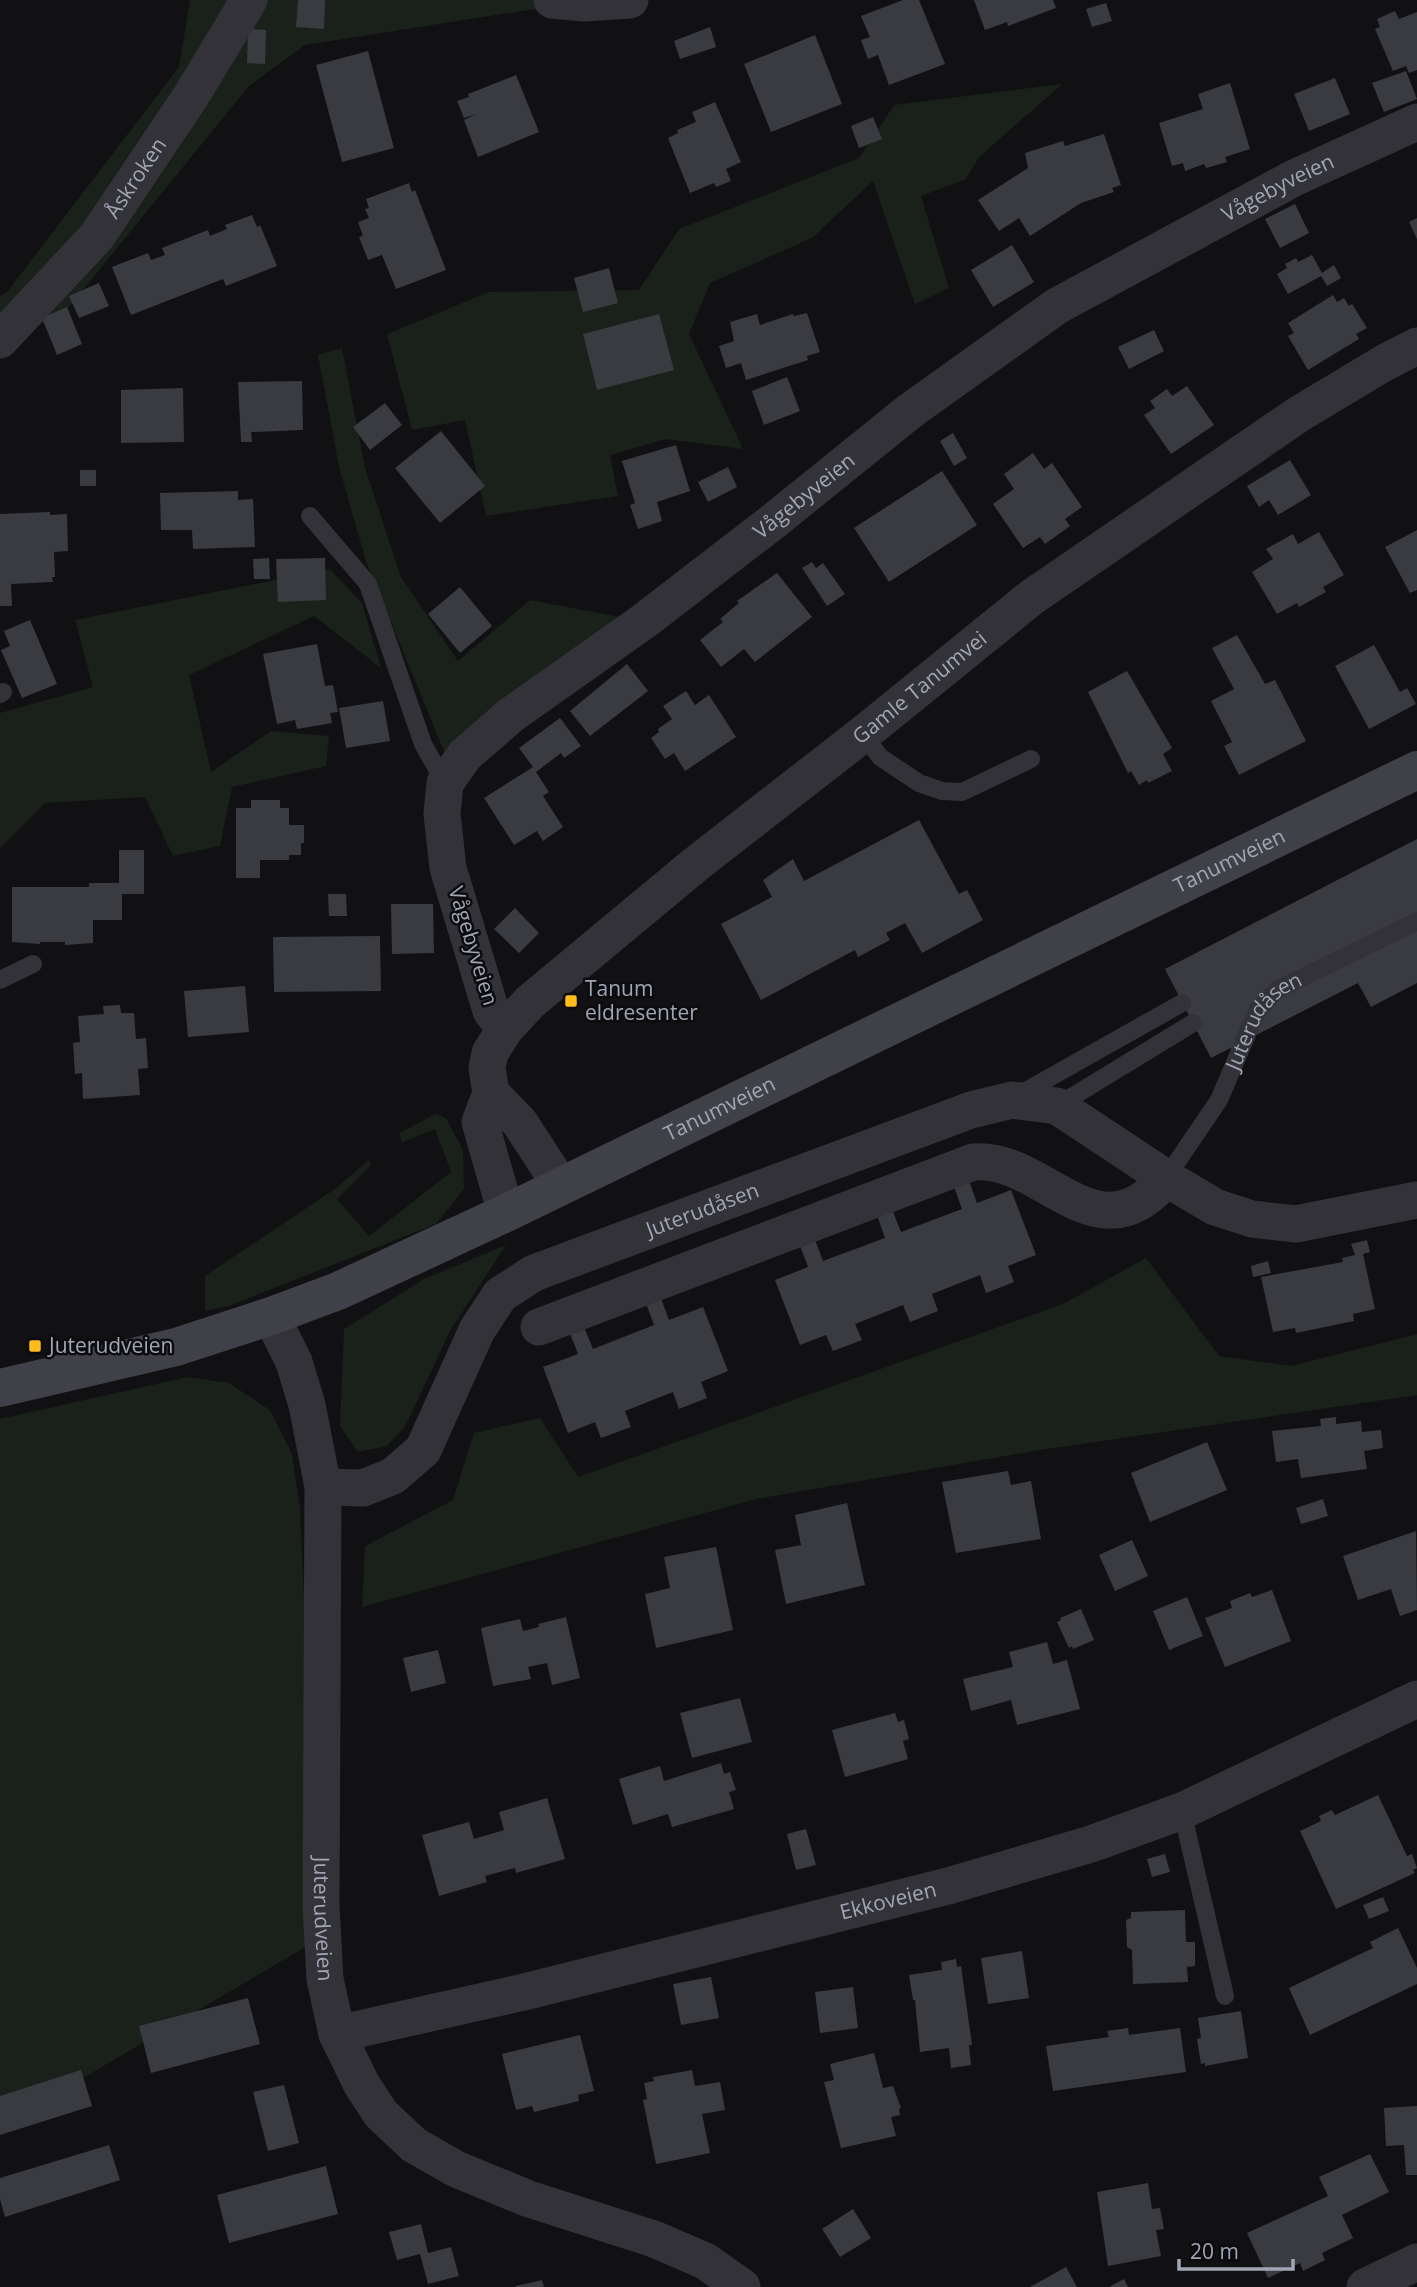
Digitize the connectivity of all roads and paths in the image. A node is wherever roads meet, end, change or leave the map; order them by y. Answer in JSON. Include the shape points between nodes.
{"nodes":[{"id":1,"x":249,"y":0,"type":"edge"},
{"id":2,"x":552,"y":0,"type":"edge"},
{"id":3,"x":630,"y":0,"type":"edge"},
{"id":4,"x":1417,"y":122,"type":"edge"},
{"id":5,"x":0,"y":340,"type":"edge"},
{"id":6,"x":1417,"y":346,"type":"edge"},
{"id":7,"x":310,"y":516,"type":"dead end"},
{"id":8,"x":863,"y":734,"type":"junction"},
{"id":9,"x":1031,"y":759,"type":"dead end"},
{"id":10,"x":1417,"y":770,"type":"edge"},
{"id":11,"x":445,"y":783,"type":"junction"},
{"id":12,"x":1417,"y":921,"type":"edge"},
{"id":13,"x":33,"y":964,"type":"dead end"},
{"id":14,"x":0,"y":980,"type":"edge"},
{"id":15,"x":1182,"y":1003,"type":"dead end"},
{"id":16,"x":1193,"y":1023,"type":"dead end"},
{"id":17,"x":505,"y":1029,"type":"junction"},
{"id":18,"x":491,"y":1093,"type":"junction"},
{"id":19,"x":1012,"y":1100,"type":"junction"},
{"id":20,"x":1057,"y":1106,"type":"junction"},
{"id":21,"x":1166,"y":1178,"type":"junction"},
{"id":22,"x":561,"y":1186,"type":"junction"},
{"id":23,"x":1417,"y":1200,"type":"edge"},
{"id":24,"x":506,"y":1213,"type":"junction"},
{"id":25,"x":271,"y":1316,"type":"junction"},
{"id":26,"x":539,"y":1327,"type":"dead end"},
{"id":27,"x":0,"y":1388,"type":"edge"},
{"id":28,"x":323,"y":1487,"type":"junction"},
{"id":29,"x":1417,"y":1699,"type":"edge"},
{"id":30,"x":1182,"y":1811,"type":"junction"},
{"id":31,"x":1225,"y":1996,"type":"dead end"},
{"id":32,"x":337,"y":2034,"type":"junction"},
{"id":33,"x":1417,"y":2262,"type":"edge"},
{"id":34,"x":742,"y":2287,"type":"edge"},
{"id":35,"x":1365,"y":2287,"type":"edge"}],
"edges":[{"from":1,"to":5,"type":"street","name":"Åskroken","via":[[97,236]]},
{"from":2,"to":3,"type":"street"},
{"from":4,"to":11,"type":"street","name":"Vågebyveien","via":[[1294,178],[1057,306],[910,411],[655,612],[511,715],[465,755]]},
{"from":6,"to":8,"type":"street","name":"Gamle Tanumvei","via":[[1299,414],[1032,597]]},
{"from":7,"to":11,"type":"lane","via":[[368,584],[423,744]]},
{"from":8,"to":9,"type":"lane","via":[[880,757],[919,783],[942,791],[962,792]]},
{"from":8,"to":17,"type":"street","name":"Gamle Tanumvei","via":[[632,916],[530,1002]]},
{"from":10,"to":22,"type":"main road","name":"Tanumveien"},
{"from":11,"to":17,"type":"street","name":"Vågebyveien","via":[[442,814],[448,868],[491,1011]]},
{"from":12,"to":21,"type":"lane","name":"Juterudåsen","via":[[1277,990],[1256,1011],[1219,1100]]},
{"from":13,"to":14,"type":"lane"},
{"from":15,"to":19,"type":"lane"},
{"from":16,"to":20,"type":"lane"},
{"from":17,"to":18,"type":"street","name":"Gamle Tanumvei","via":[[490,1053]]},
{"from":18,"to":22,"type":"street","via":[[520,1123]]},
{"from":18,"to":24,"type":"street","name":"Gamle Tanumvei","via":[[480,1122]]},
{"from":19,"to":20,"type":"street","name":"Juterudåsen"},
{"from":19,"to":28,"type":"street","name":"Juterudåsen","via":[[971,1110],[534,1273],[500,1295],[477,1330],[423,1450],[393,1476],[363,1488]]},
{"from":20,"to":21,"type":"street","name":"Juterudåsen"},
{"from":21,"to":23,"type":"street","name":"Juterudåsen","via":[[1215,1207],[1252,1219],[1296,1224]]},
{"from":21,"to":26,"type":"street","name":"Juterudåsen","via":[[1154,1193],[1133,1205],[1105,1209],[1071,1200],[1008,1167],[973,1162]]},
{"from":22,"to":24,"type":"main road","name":"Tanumveien"},
{"from":24,"to":25,"type":"main road","name":"Tanumveien","via":[[338,1291]]},
{"from":25,"to":27,"type":"main road","name":"Tanumveien","via":[[176,1347]]},
{"from":25,"to":28,"type":"street","name":"Juterudveien","via":[[294,1362]]},
{"from":28,"to":32,"type":"street","name":"Juterudveien","via":[[321,1906],[325,1979]]},
{"from":29,"to":30,"type":"street","name":"Ekkoveien"},
{"from":30,"to":31,"type":"lane"},
{"from":30,"to":32,"type":"street","name":"Ekkoveien","via":[[1091,1844],[948,1886]]},
{"from":32,"to":34,"type":"street","name":"Juterudveien","via":[[381,2114],[414,2145],[456,2169],[529,2199],[654,2239],[705,2261]]},
{"from":33,"to":35,"type":"street"}]}
